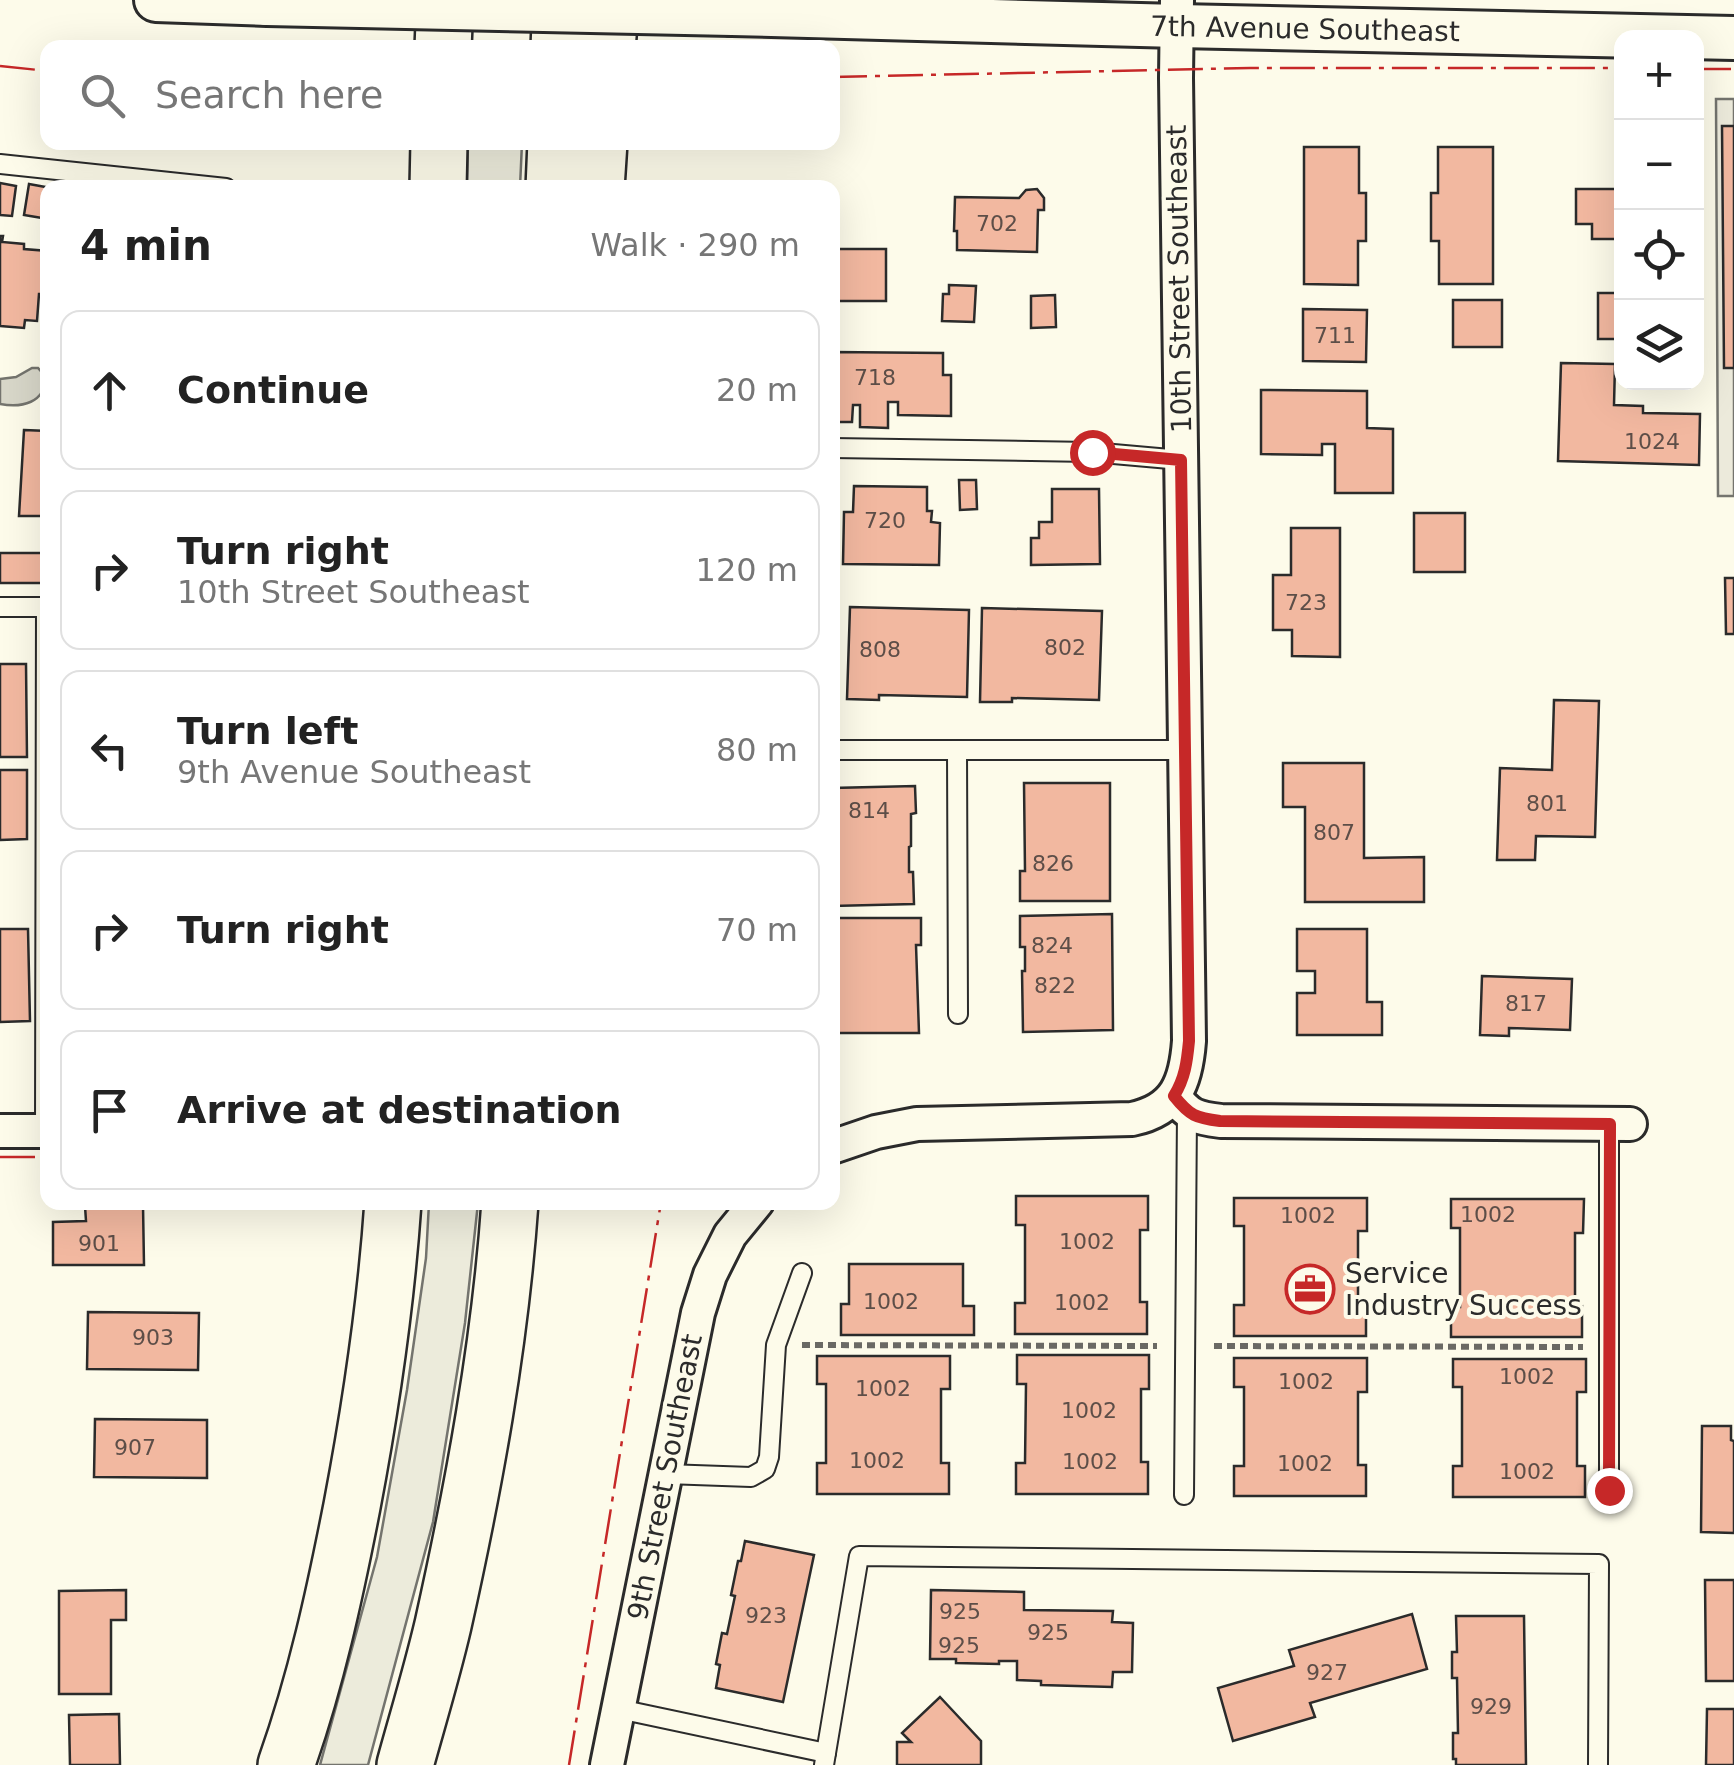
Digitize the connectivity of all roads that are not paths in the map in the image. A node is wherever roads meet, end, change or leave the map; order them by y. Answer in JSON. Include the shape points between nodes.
{"nodes":[{"id":1,"x":156,"y":0,"type":"edge"},
{"id":2,"x":411,"y":0,"type":"edge"},
{"id":3,"x":445,"y":0,"type":"edge"},
{"id":4,"x":561,"y":0,"type":"edge"},
{"id":5,"x":611,"y":0,"type":"edge"},
{"id":6,"x":1178,"y":13,"type":"edge"},
{"id":7,"x":1734,"y":38,"type":"edge"},
{"id":8,"x":411,"y":40,"type":"edge"},
{"id":9,"x":443,"y":40,"type":"edge"},
{"id":10,"x":560,"y":40,"type":"edge"},
{"id":11,"x":608,"y":40,"type":"edge"},
{"id":12,"x":411,"y":150,"type":"edge"},
{"id":13,"x":440,"y":150,"type":"edge"},
{"id":14,"x":556,"y":150,"type":"edge"},
{"id":15,"x":599,"y":150,"type":"edge"},
{"id":16,"x":0,"y":164,"type":"edge"},
{"id":17,"x":151,"y":180,"type":"edge"},
{"id":18,"x":411,"y":180,"type":"edge"},
{"id":19,"x":438,"y":180,"type":"edge"},
{"id":20,"x":554,"y":180,"type":"edge"},
{"id":21,"x":597,"y":180,"type":"edge"},
{"id":22,"x":840,"y":448,"type":"edge"},
{"id":23,"x":1181,"y":460,"type":"junction"},
{"id":24,"x":0,"y":607,"type":"edge"},
{"id":25,"x":40,"y":608,"type":"edge"},
{"id":26,"x":840,"y":750,"type":"edge"},
{"id":27,"x":956,"y":750,"type":"junction"},
{"id":28,"x":1185,"y":750,"type":"junction"},
{"id":29,"x":958,"y":1014,"type":"dead end"},
{"id":30,"x":1181,"y":1104,"type":"junction"},
{"id":31,"x":1620,"y":1124,"type":"joint"},
{"id":32,"x":0,"y":1131,"type":"edge"},
{"id":33,"x":40,"y":1131,"type":"edge"},
{"id":34,"x":840,"y":1144,"type":"edge"},
{"id":35,"x":392,"y":1210,"type":"edge"},
{"id":36,"x":510,"y":1210,"type":"edge"},
{"id":37,"x":750,"y":1210,"type":"edge"},
{"id":38,"x":802,"y":1273,"type":"dead end"},
{"id":39,"x":666,"y":1474,"type":"junction"},
{"id":40,"x":1609,"y":1490,"type":"dead end"},
{"id":41,"x":1184,"y":1495,"type":"dead end"},
{"id":42,"x":618,"y":1709,"type":"junction"},
{"id":43,"x":825,"y":1759,"type":"edge"},
{"id":44,"x":286,"y":1765,"type":"edge"},
{"id":45,"x":405,"y":1765,"type":"edge"},
{"id":46,"x":607,"y":1765,"type":"edge"},
{"id":47,"x":1598,"y":1765,"type":"edge"}],
"edges":[{"from":1,"to":6,"type":"street","name":"7th Avenue Southeast","bridge":true,"via":[[732,14]]},
{"from":2,"to":8,"type":"highway"},
{"from":3,"to":9,"type":"highway"},
{"from":4,"to":10,"type":"highway"},
{"from":5,"to":11,"type":"highway"},
{"from":6,"to":7,"type":"street","name":"7th Avenue Southeast"},
{"from":6,"to":23,"type":"street","name":"10th Street Southeast"},
{"from":12,"to":18,"type":"highway"},
{"from":13,"to":19,"type":"highway"},
{"from":14,"to":20,"type":"highway"},
{"from":15,"to":21,"type":"highway"},
{"from":16,"to":17,"type":"lane"},
{"from":22,"to":23,"type":"lane"},
{"from":23,"to":28,"type":"street","name":"10th Street Southeast"},
{"from":24,"to":25,"type":"lane"},
{"from":26,"to":27,"type":"lane"},
{"from":27,"to":28,"type":"lane"},
{"from":27,"to":29,"type":"lane"},
{"from":28,"to":30,"type":"street","name":"10th Street Southeast","via":[[1189,1041]]},
{"from":30,"to":31,"type":"street","via":[[1200,1118],[1220,1121]]},
{"from":30,"to":34,"type":"street","via":[[1132,1119],[916,1124]]},
{"from":30,"to":41,"type":"lane"},
{"from":31,"to":40,"type":"lane"},
{"from":32,"to":33,"type":"street"},
{"from":35,"to":44,"type":"highway","via":[[360,1465],[331,1616]]},
{"from":36,"to":45,"type":"highway","via":[[483,1428]]},
{"from":37,"to":39,"type":"street","name":"9th Street Southeast","via":[[710,1275]]},
{"from":38,"to":39,"type":"lane","via":[[776,1345],[765,1470],[750,1478]]},
{"from":39,"to":42,"type":"street","name":"9th Street Southeast"},
{"from":42,"to":43,"type":"lane"},
{"from":42,"to":46,"type":"street","name":"9th Street Southeast"},
{"from":43,"to":47,"type":"lane","via":[[858,1556],[1599,1564]]}]}
